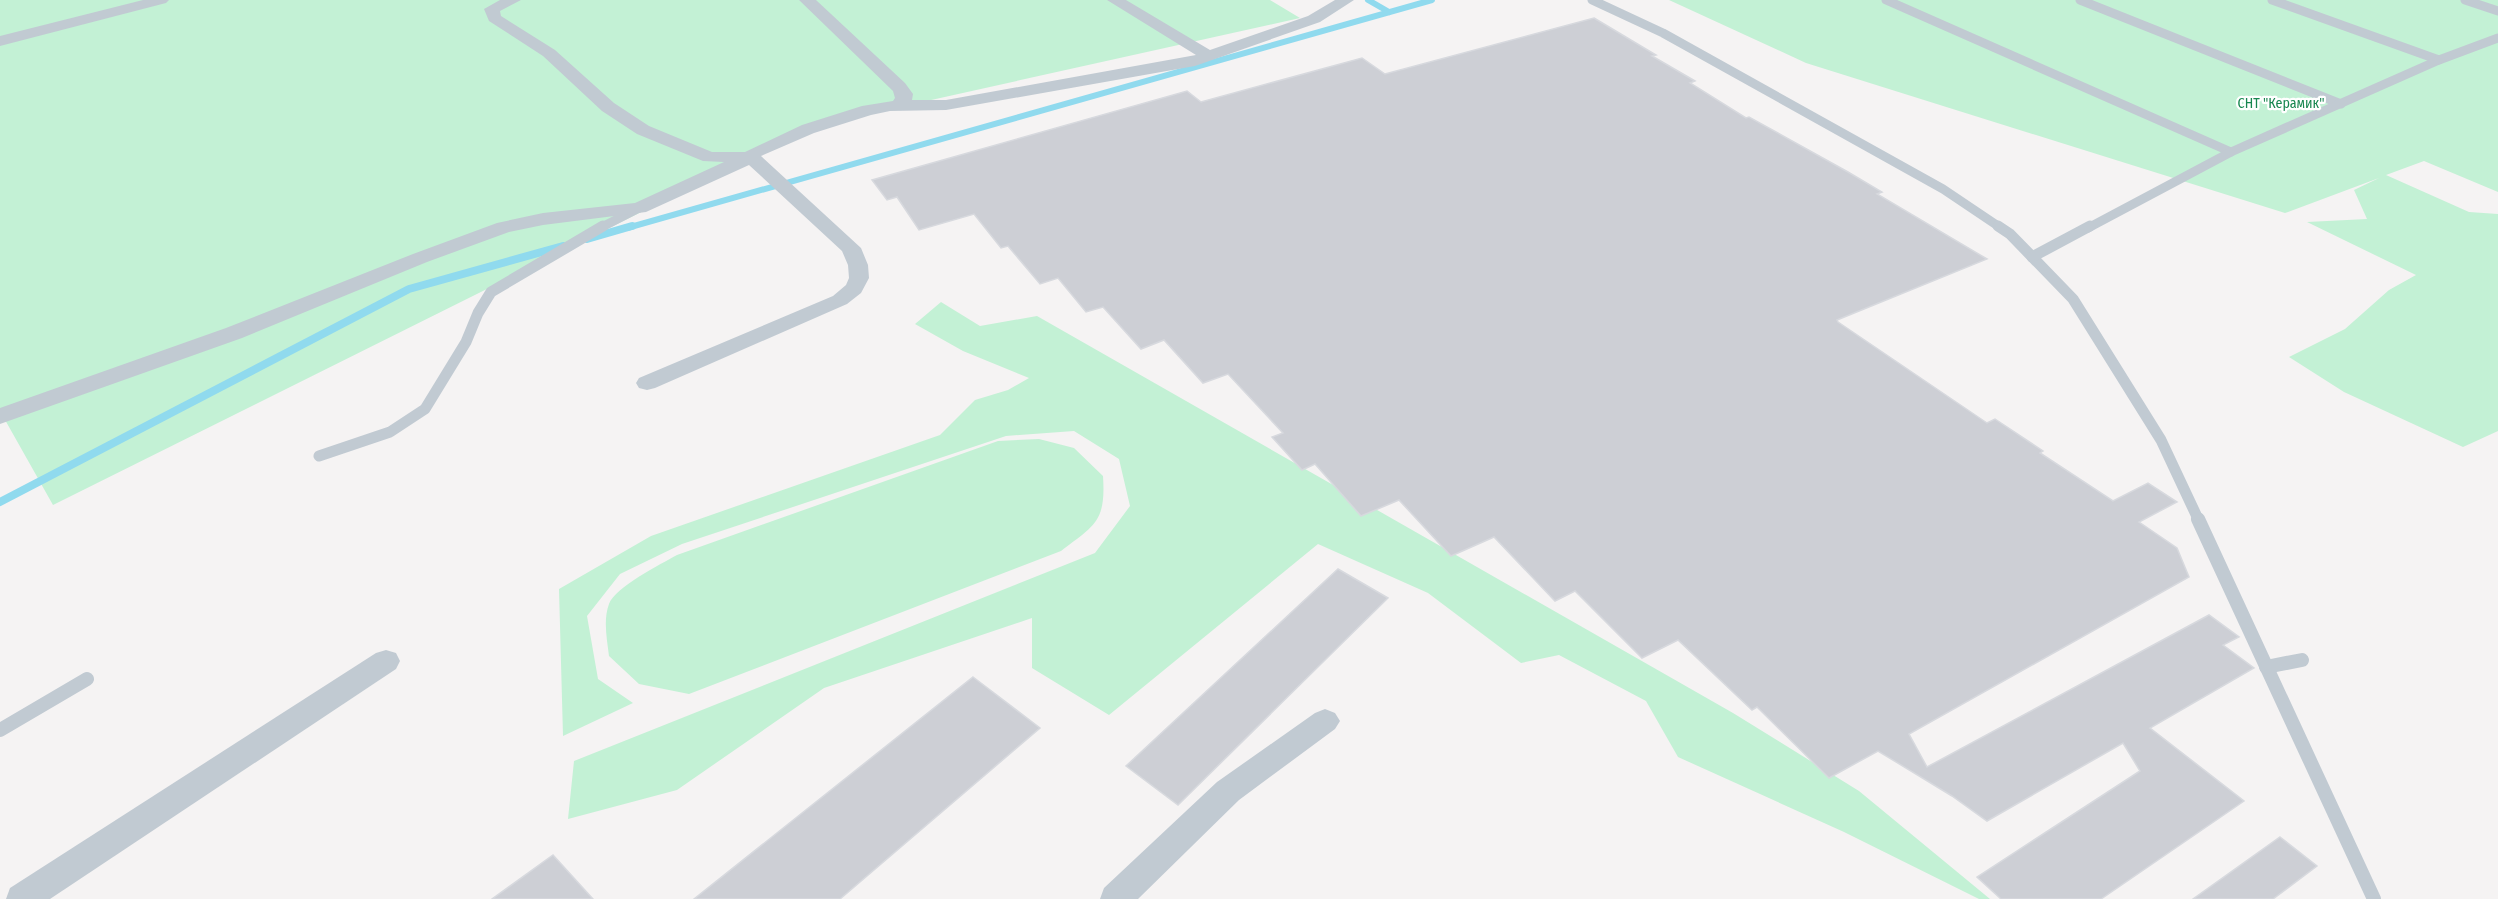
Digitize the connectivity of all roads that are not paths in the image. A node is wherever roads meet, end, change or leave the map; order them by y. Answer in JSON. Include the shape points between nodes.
{"nodes":[{"id":1,"x":161,"y":0,"type":"edge"},
{"id":2,"x":513,"y":0,"type":"edge"},
{"id":3,"x":807,"y":0,"type":"edge"},
{"id":4,"x":1115,"y":0,"type":"edge"},
{"id":5,"x":1346,"y":0,"type":"edge"},
{"id":6,"x":1592,"y":0,"type":"edge"},
{"id":7,"x":1886,"y":0,"type":"edge"},
{"id":8,"x":2080,"y":0,"type":"edge"},
{"id":9,"x":2272,"y":0,"type":"edge"},
{"id":10,"x":2465,"y":0,"type":"edge"},
{"id":11,"x":2498,"y":11,"type":"edge"},
{"id":12,"x":2498,"y":38,"type":"edge"},
{"id":13,"x":0,"y":40,"type":"edge"},
{"id":14,"x":1209,"y":56,"type":"junction"},
{"id":15,"x":2439,"y":60,"type":"junction"},
{"id":16,"x":2341,"y":104,"type":"junction"},
{"id":17,"x":898,"y":106,"type":"junction"},
{"id":18,"x":2230,"y":152,"type":"junction"},
{"id":19,"x":751,"y":157,"type":"junction"},
{"id":20,"x":639,"y":208,"type":"junction"},
{"id":21,"x":2032,"y":257,"type":"junction"},
{"id":22,"x":647,"y":383,"type":"dead end"},
{"id":23,"x":0,"y":416,"type":"edge"},
{"id":24,"x":319,"y":456,"type":"dead end"},
{"id":25,"x":2302,"y":660,"type":"dead end"},
{"id":26,"x":386,"y":661,"type":"dead end"},
{"id":27,"x":2266,"y":667,"type":"junction"},
{"id":28,"x":87,"y":679,"type":"dead end"},
{"id":29,"x":1326,"y":721,"type":"dead end"},
{"id":30,"x":0,"y":730,"type":"edge"},
{"id":31,"x":22,"y":899,"type":"edge"},
{"id":32,"x":1116,"y":899,"type":"edge"},
{"id":33,"x":2374,"y":899,"type":"edge"}],
"edges":[{"from":1,"to":13,"type":"street"},
{"from":2,"to":19,"type":"street","via":[[492,9],[494,18],[549,53],[608,107],[643,130],[709,157]]},
{"from":3,"to":17,"type":"street","via":[[899,87],[904,99]]},
{"from":4,"to":14,"type":"street"},
{"from":5,"to":14,"type":"street","via":[[1314,19]]},
{"from":6,"to":21,"type":"lane","via":[[1663,33],[1943,189],[2010,234]]},
{"from":7,"to":18,"type":"lane"},
{"from":8,"to":16,"type":"lane"},
{"from":9,"to":15,"type":"lane"},
{"from":10,"to":11,"type":"lane"},
{"from":12,"to":15,"type":"lane"},
{"from":14,"to":17,"type":"street","via":[[1163,69],[945,105]]},
{"from":15,"to":16,"type":"lane"},
{"from":16,"to":18,"type":"lane"},
{"from":17,"to":19,"type":"street","via":[[868,110],[808,129]]},
{"from":18,"to":21,"type":"lane"},
{"from":19,"to":20,"type":"street"},
{"from":19,"to":22,"type":"street","via":[[851,248],[859,263],[860,280],[840,300]]},
{"from":20,"to":23,"type":"street","via":[[504,227],[234,333]]},
{"from":20,"to":24,"type":"lane","via":[[491,292],[425,409],[390,432]]},
{"from":21,"to":27,"type":"lane","via":[[2073,299],[2161,440]]},
{"from":25,"to":27,"type":"lane"},
{"from":26,"to":31,"type":"street"},
{"from":27,"to":33,"type":"lane"},
{"from":28,"to":30,"type":"lane"},
{"from":29,"to":32,"type":"street","via":[[1228,791]]}]}
